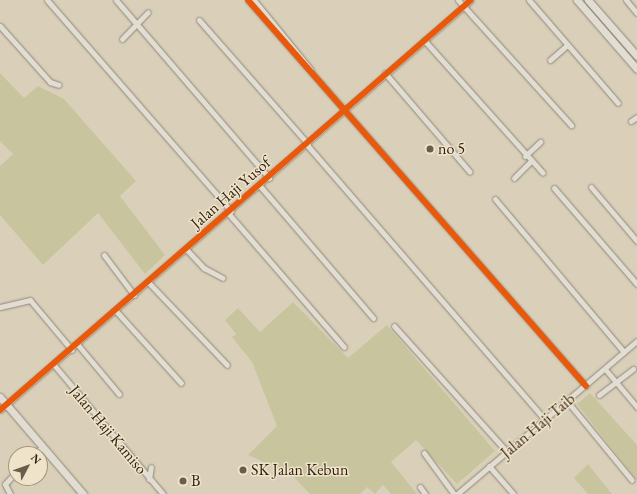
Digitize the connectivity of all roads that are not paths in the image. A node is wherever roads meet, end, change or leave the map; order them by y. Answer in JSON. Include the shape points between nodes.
{"nodes":[{"id":1,"x":47,"y":0,"type":"edge"},
{"id":2,"x":116,"y":0,"type":"edge"},
{"id":3,"x":248,"y":0,"type":"edge"},
{"id":4,"x":254,"y":0,"type":"edge"},
{"id":5,"x":458,"y":0,"type":"edge"},
{"id":6,"x":471,"y":0,"type":"edge"},
{"id":7,"x":529,"y":0,"type":"edge"},
{"id":8,"x":572,"y":0,"type":"edge"},
{"id":9,"x":577,"y":0,"type":"edge"},
{"id":10,"x":588,"y":0,"type":"edge"},
{"id":11,"x":626,"y":0,"type":"edge"},
{"id":12,"x":464,"y":6,"type":"junction"},
{"id":13,"x":585,"y":10,"type":"junction"},
{"id":14,"x":148,"y":12,"type":"dead end"},
{"id":15,"x":637,"y":13,"type":"edge"},
{"id":16,"x":199,"y":20,"type":"dead end"},
{"id":17,"x":135,"y":22,"type":"junction"},
{"id":18,"x":0,"y":26,"type":"edge"},
{"id":19,"x":122,"y":39,"type":"dead end"},
{"id":20,"x":424,"y":40,"type":"junction"},
{"id":21,"x":567,"y":45,"type":"junction"},
{"id":22,"x":637,"y":56,"type":"edge"},
{"id":23,"x":550,"y":60,"type":"dead end"},
{"id":24,"x":637,"y":69,"type":"edge"},
{"id":25,"x":312,"y":72,"type":"junction"},
{"id":26,"x":385,"y":73,"type":"junction"},
{"id":27,"x":59,"y":85,"type":"dead end"},
{"id":28,"x":618,"y":103,"type":"dead end"},
{"id":29,"x":347,"y":110,"type":"junction"},
{"id":30,"x":637,"y":117,"type":"edge"},
{"id":31,"x":631,"y":121,"type":"dead end"},
{"id":32,"x":571,"y":125,"type":"dead end"},
{"id":33,"x":540,"y":142,"type":"dead end"},
{"id":34,"x":308,"y":144,"type":"junction"},
{"id":35,"x":526,"y":156,"type":"junction"},
{"id":36,"x":532,"y":160,"type":"junction"},
{"id":37,"x":470,"y":172,"type":"dead end"},
{"id":38,"x":543,"y":173,"type":"dead end"},
{"id":39,"x":269,"y":178,"type":"junction"},
{"id":40,"x":514,"y":178,"type":"dead end"},
{"id":41,"x":260,"y":186,"type":"junction"},
{"id":42,"x":591,"y":187,"type":"dead end"},
{"id":43,"x":554,"y":188,"type":"dead end"},
{"id":44,"x":495,"y":199,"type":"dead end"},
{"id":45,"x":229,"y":212,"type":"junction"},
{"id":46,"x":637,"y":241,"type":"edge"},
{"id":47,"x":187,"y":250,"type":"junction"},
{"id":48,"x":104,"y":255,"type":"dead end"},
{"id":49,"x":223,"y":278,"type":"dead end"},
{"id":50,"x":149,"y":284,"type":"junction"},
{"id":51,"x":637,"y":284,"type":"edge"},
{"id":52,"x":134,"y":295,"type":"junction"},
{"id":53,"x":0,"y":307,"type":"edge"},
{"id":54,"x":116,"y":311,"type":"junction"},
{"id":55,"x":373,"y":318,"type":"dead end"},
{"id":56,"x":394,"y":326,"type":"dead end"},
{"id":57,"x":637,"y":341,"type":"edge"},
{"id":58,"x":78,"y":345,"type":"junction"},
{"id":59,"x":344,"y":347,"type":"dead end"},
{"id":60,"x":72,"y":350,"type":"junction"},
{"id":61,"x":624,"y":352,"type":"junction"},
{"id":62,"x":54,"y":365,"type":"junction"},
{"id":63,"x":227,"y":365,"type":"dead end"},
{"id":64,"x":605,"y":369,"type":"junction"},
{"id":65,"x":633,"y":369,"type":"dead end"},
{"id":66,"x":616,"y":382,"type":"junction"},
{"id":67,"x":181,"y":383,"type":"dead end"},
{"id":68,"x":586,"y":386,"type":"junction"},
{"id":69,"x":119,"y":394,"type":"dead end"},
{"id":70,"x":599,"y":395,"type":"dead end"},
{"id":71,"x":0,"y":397,"type":"edge"},
{"id":72,"x":567,"y":401,"type":"junction"},
{"id":73,"x":7,"y":404,"type":"junction"},
{"id":74,"x":637,"y":407,"type":"edge"},
{"id":75,"x":0,"y":410,"type":"edge"},
{"id":76,"x":545,"y":420,"type":"junction"},
{"id":77,"x":43,"y":446,"type":"edge"},
{"id":78,"x":48,"y":452,"type":"edge"},
{"id":79,"x":507,"y":452,"type":"junction"},
{"id":80,"x":424,"y":453,"type":"dead end"},
{"id":81,"x":489,"y":466,"type":"junction"},
{"id":82,"x":151,"y":467,"type":"dead end"},
{"id":83,"x":149,"y":479,"type":"junction"},
{"id":84,"x":632,"y":480,"type":"dead end"},
{"id":85,"x":8,"y":481,"type":"edge"},
{"id":86,"x":420,"y":487,"type":"dead end"},
{"id":87,"x":10,"y":494,"type":"edge"},
{"id":88,"x":83,"y":494,"type":"edge"},
{"id":89,"x":163,"y":494,"type":"edge"},
{"id":90,"x":425,"y":494,"type":"edge"},
{"id":91,"x":456,"y":494,"type":"edge"},
{"id":92,"x":513,"y":494,"type":"edge"}],
"edges":[{"from":1,"to":45,"type":"street"},
{"from":2,"to":17,"type":"street"},
{"from":3,"to":25,"type":"street"},
{"from":4,"to":25,"type":"street"},
{"from":5,"to":12,"type":"street"},
{"from":6,"to":12,"type":"street","name":"Jalan Haji Yusof"},
{"from":7,"to":21,"type":"street"},
{"from":8,"to":13,"type":"main road"},
{"from":9,"to":13,"type":"main road"},
{"from":10,"to":22,"type":"main road"},
{"from":11,"to":15,"type":"street"},
{"from":12,"to":20,"type":"street","name":"Jalan Haji Yusof"},
{"from":12,"to":32,"type":"street"},
{"from":13,"to":24,"type":"main road"},
{"from":14,"to":17,"type":"street"},
{"from":16,"to":34,"type":"street"},
{"from":17,"to":19,"type":"street"},
{"from":17,"to":39,"type":"street"},
{"from":18,"to":27,"type":"street","via":[[50,82]]},
{"from":20,"to":26,"type":"street","name":"Jalan Haji Yusof"},
{"from":20,"to":35,"type":"street"},
{"from":21,"to":23,"type":"street"},
{"from":21,"to":28,"type":"street"},
{"from":25,"to":29,"type":"street"},
{"from":26,"to":29,"type":"street","name":"Jalan Haji Yusof"},
{"from":26,"to":37,"type":"street"},
{"from":29,"to":34,"type":"street","name":"Jalan Haji Yusof"},
{"from":29,"to":68,"type":"street"},
{"from":30,"to":31,"type":"street"},
{"from":33,"to":35,"type":"street"},
{"from":34,"to":39,"type":"street","name":"Jalan Haji Yusof"},
{"from":34,"to":76,"type":"street"},
{"from":35,"to":36,"type":"street"},
{"from":36,"to":38,"type":"street"},
{"from":36,"to":40,"type":"street"},
{"from":39,"to":41,"type":"street","name":"Jalan Haji Yusof"},
{"from":41,"to":45,"type":"street","name":"Jalan Haji Yusof"},
{"from":41,"to":55,"type":"street"},
{"from":42,"to":46,"type":"street"},
{"from":43,"to":51,"type":"street"},
{"from":44,"to":61,"type":"street"},
{"from":45,"to":47,"type":"street","name":"Jalan Haji Yusof"},
{"from":45,"to":59,"type":"street"},
{"from":47,"to":49,"type":"street","via":[[204,268]]},
{"from":47,"to":50,"type":"street","name":"Jalan Haji Yusof"},
{"from":48,"to":52,"type":"street"},
{"from":50,"to":52,"type":"street","name":"Jalan Haji Yusof"},
{"from":50,"to":63,"type":"street"},
{"from":52,"to":54,"type":"street","name":"Jalan Haji Yusof"},
{"from":53,"to":60,"type":"street","via":[[30,300]]},
{"from":54,"to":58,"type":"street","name":"Jalan Haji Yusof"},
{"from":54,"to":67,"type":"street"},
{"from":56,"to":79,"type":"street"},
{"from":57,"to":61,"type":"street","name":"Jalan Haji Taib"},
{"from":58,"to":60,"type":"street","name":"Jalan Haji Yusof"},
{"from":58,"to":69,"type":"street"},
{"from":60,"to":62,"type":"street","name":"Jalan Haji Yusof"},
{"from":61,"to":64,"type":"street","name":"Jalan Haji Taib"},
{"from":62,"to":73,"type":"street","name":"Jalan Haji Yusof"},
{"from":62,"to":83,"type":"street","name":"Jalan Haji Kamiso"},
{"from":64,"to":66,"type":"street"},
{"from":64,"to":68,"type":"street","name":"Jalan Haji Taib"},
{"from":65,"to":66,"type":"street"},
{"from":66,"to":70,"type":"street"},
{"from":66,"to":74,"type":"street"},
{"from":68,"to":72,"type":"street","name":"Jalan Haji Taib"},
{"from":71,"to":73,"type":"main road"},
{"from":72,"to":76,"type":"street","name":"Jalan Haji Taib"},
{"from":72,"to":84,"type":"street"},
{"from":73,"to":75,"type":"street","name":"Jalan Haji Yusof"},
{"from":73,"to":77,"type":"main road"},
{"from":76,"to":79,"type":"street","name":"Jalan Haji Taib"},
{"from":78,"to":88,"type":"main road"},
{"from":79,"to":81,"type":"street","name":"Jalan Haji Taib"},
{"from":80,"to":91,"type":"street"},
{"from":81,"to":91,"type":"street","name":"Jalan Haji Taib"},
{"from":81,"to":92,"type":"street"},
{"from":82,"to":83,"type":"street"},
{"from":83,"to":89,"type":"street","name":"Jalan Haji Kamiso"},
{"from":85,"to":87,"type":"street","via":[[5,484]]},
{"from":86,"to":90,"type":"street"}]}
